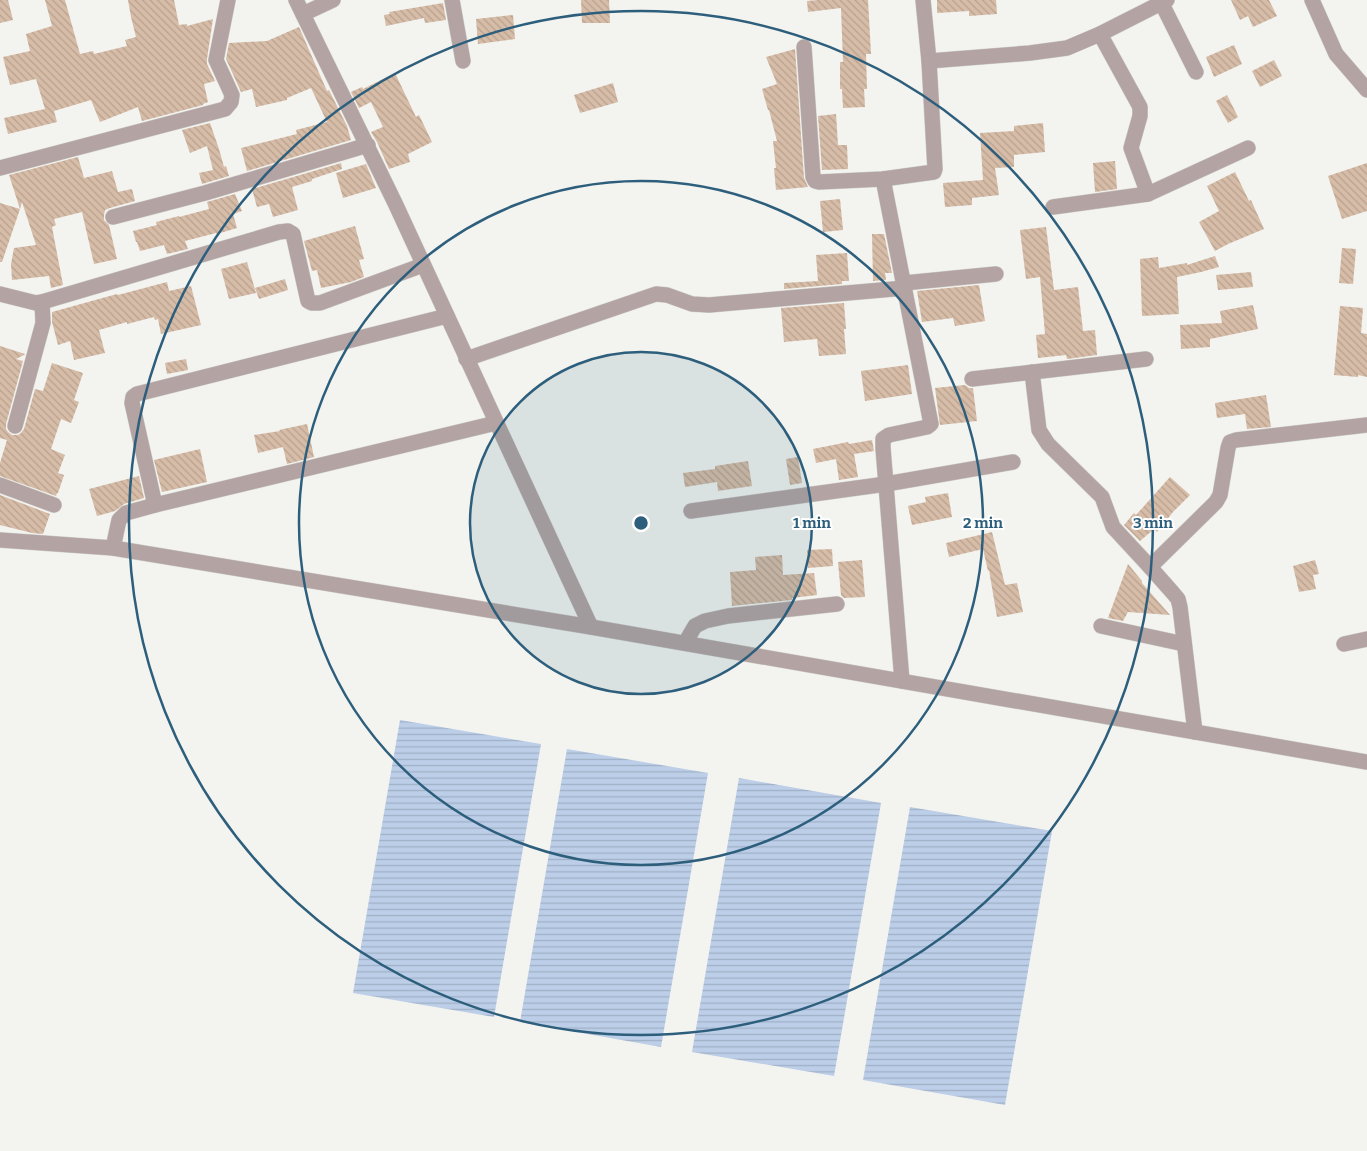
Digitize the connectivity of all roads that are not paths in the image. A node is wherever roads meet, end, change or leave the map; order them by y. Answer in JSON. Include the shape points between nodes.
{"nodes":[{"id":1,"x":228,"y":0,"type":"edge"},
{"id":2,"x":296,"y":0,"type":"edge"},
{"id":3,"x":334,"y":0,"type":"edge"},
{"id":4,"x":452,"y":0,"type":"edge"},
{"id":5,"x":923,"y":0,"type":"edge"},
{"id":6,"x":1312,"y":0,"type":"edge"},
{"id":7,"x":1164,"y":1,"type":"edge"},
{"id":8,"x":303,"y":14,"type":"junction"},
{"id":9,"x":1100,"y":34,"type":"junction"},
{"id":10,"x":804,"y":47,"type":"dead end"},
{"id":11,"x":463,"y":61,"type":"dead end"},
{"id":12,"x":929,"y":61,"type":"junction"},
{"id":13,"x":1196,"y":72,"type":"dead end"},
{"id":14,"x":1367,"y":90,"type":"edge"},
{"id":15,"x":368,"y":145,"type":"junction"},
{"id":16,"x":1248,"y":148,"type":"dead end"},
{"id":17,"x":0,"y":168,"type":"edge"},
{"id":18,"x":884,"y":179,"type":"junction"},
{"id":19,"x":1148,"y":194,"type":"junction"},
{"id":20,"x":1053,"y":208,"type":"dead end"},
{"id":21,"x":112,"y":217,"type":"dead end"},
{"id":22,"x":423,"y":266,"type":"junction"},
{"id":23,"x":996,"y":274,"type":"dead end"},
{"id":24,"x":904,"y":285,"type":"junction"},
{"id":25,"x":0,"y":294,"type":"edge"},
{"id":26,"x":42,"y":302,"type":"junction"},
{"id":27,"x":447,"y":316,"type":"junction"},
{"id":28,"x":466,"y":359,"type":"junction"},
{"id":29,"x":1146,"y":359,"type":"dead end"},
{"id":30,"x":1032,"y":372,"type":"junction"},
{"id":31,"x":972,"y":379,"type":"dead end"},
{"id":32,"x":496,"y":422,"type":"junction"},
{"id":33,"x":1367,"y":425,"type":"edge"},
{"id":34,"x":15,"y":426,"type":"dead end"},
{"id":35,"x":1014,"y":462,"type":"dead end"},
{"id":36,"x":886,"y":484,"type":"junction"},
{"id":37,"x":0,"y":485,"type":"edge"},
{"id":38,"x":54,"y":504,"type":"dead end"},
{"id":39,"x":155,"y":505,"type":"junction"},
{"id":40,"x":691,"y":510,"type":"dead end"},
{"id":41,"x":0,"y":540,"type":"edge"},
{"id":42,"x":113,"y":548,"type":"junction"},
{"id":43,"x":1150,"y":567,"type":"junction"},
{"id":44,"x":837,"y":604,"type":"dead end"},
{"id":45,"x":1101,"y":626,"type":"dead end"},
{"id":46,"x":591,"y":627,"type":"junction"},
{"id":47,"x":1367,"y":639,"type":"edge"},
{"id":48,"x":685,"y":644,"type":"junction"},
{"id":49,"x":1184,"y":644,"type":"junction"},
{"id":50,"x":1344,"y":644,"type":"dead end"},
{"id":51,"x":902,"y":681,"type":"junction"},
{"id":52,"x":1195,"y":732,"type":"junction"},
{"id":53,"x":1367,"y":762,"type":"edge"}],
"edges":[{"from":1,"to":17,"type":"street","via":[[216,60],[232,95],[225,109]]},
{"from":2,"to":8,"type":"street"},
{"from":3,"to":8,"type":"street"},
{"from":4,"to":11,"type":"street"},
{"from":5,"to":12,"type":"street"},
{"from":6,"to":14,"type":"street","via":[[1336,54]]},
{"from":7,"to":9,"type":"street"},
{"from":7,"to":13,"type":"street"},
{"from":8,"to":15,"type":"street"},
{"from":9,"to":12,"type":"street","via":[[1067,48]]},
{"from":9,"to":19,"type":"street","via":[[1140,107],[1131,148]]},
{"from":10,"to":18,"type":"street","via":[[815,181]]},
{"from":12,"to":18,"type":"street","via":[[936,169],[931,174]]},
{"from":15,"to":21,"type":"street"},
{"from":15,"to":22,"type":"street"},
{"from":16,"to":19,"type":"street"},
{"from":18,"to":24,"type":"street"},
{"from":19,"to":20,"type":"street"},
{"from":22,"to":26,"type":"street","via":[[320,303],[308,301],[292,234],[288,231]]},
{"from":22,"to":27,"type":"street"},
{"from":23,"to":24,"type":"street"},
{"from":24,"to":28,"type":"street","via":[[709,305],[656,294]]},
{"from":24,"to":36,"type":"street","via":[[931,424],[884,439]]},
{"from":25,"to":26,"type":"street"},
{"from":26,"to":34,"type":"street","via":[[43,323]]},
{"from":27,"to":28,"type":"street"},
{"from":27,"to":39,"type":"street","via":[[137,394],[132,403]]},
{"from":28,"to":32,"type":"street"},
{"from":29,"to":30,"type":"street"},
{"from":30,"to":31,"type":"street"},
{"from":30,"to":43,"type":"street","via":[[1039,430],[1048,444],[1102,496],[1113,527]]},
{"from":32,"to":39,"type":"street"},
{"from":32,"to":46,"type":"street"},
{"from":33,"to":43,"type":"street","via":[[1230,442],[1220,496]]},
{"from":35,"to":36,"type":"street"},
{"from":36,"to":40,"type":"street"},
{"from":36,"to":51,"type":"street"},
{"from":37,"to":38,"type":"street"},
{"from":39,"to":42,"type":"street","via":[[126,513],[119,520]]},
{"from":41,"to":42,"type":"street"},
{"from":42,"to":46,"type":"street"},
{"from":43,"to":49,"type":"street","via":[[1178,599]]},
{"from":44,"to":48,"type":"street","via":[[705,621],[695,626]]},
{"from":45,"to":49,"type":"street"},
{"from":46,"to":48,"type":"street"},
{"from":47,"to":50,"type":"street"},
{"from":48,"to":51,"type":"street"},
{"from":49,"to":52,"type":"street"},
{"from":51,"to":52,"type":"street"},
{"from":52,"to":53,"type":"street"}]}
